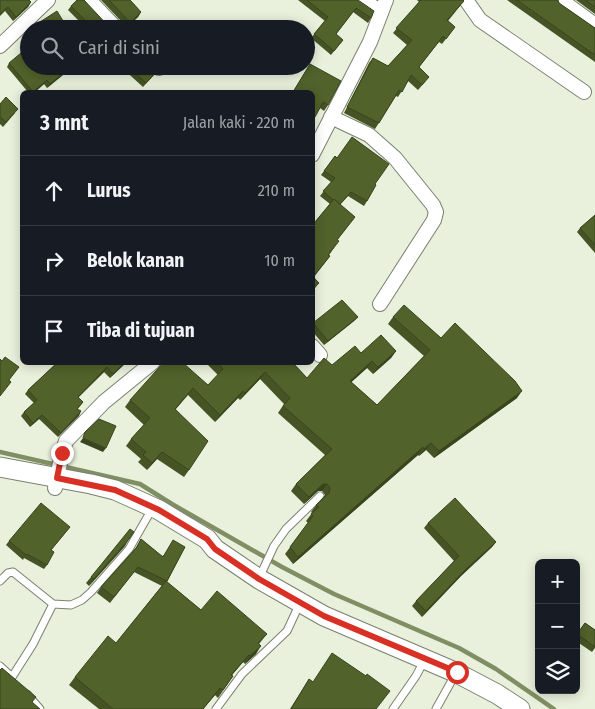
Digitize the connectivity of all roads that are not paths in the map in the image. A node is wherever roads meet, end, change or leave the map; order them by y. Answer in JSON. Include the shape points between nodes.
{"nodes":[{"id":1,"x":48,"y":0,"type":"edge"},
{"id":2,"x":89,"y":0,"type":"edge"},
{"id":3,"x":363,"y":0,"type":"edge"},
{"id":4,"x":466,"y":0,"type":"edge"},
{"id":5,"x":560,"y":0,"type":"edge"},
{"id":6,"x":383,"y":6,"type":"edge"},
{"id":7,"x":27,"y":20,"type":"edge"},
{"id":8,"x":108,"y":20,"type":"edge"},
{"id":9,"x":595,"y":25,"type":"edge"},
{"id":10,"x":20,"y":27,"type":"edge"},
{"id":11,"x":0,"y":46,"type":"edge"},
{"id":12,"x":584,"y":92,"type":"dead end"},
{"id":13,"x":331,"y":118,"type":"junction"},
{"id":14,"x":315,"y":149,"type":"edge"},
{"id":15,"x":380,"y":304,"type":"dead end"},
{"id":16,"x":149,"y":365,"type":"edge"},
{"id":17,"x":0,"y":467,"type":"edge"},
{"id":18,"x":0,"y":477,"type":"edge"},
{"id":19,"x":57,"y":480,"type":"junction"},
{"id":20,"x":320,"y":496,"type":"edge"},
{"id":21,"x":151,"y":512,"type":"junction"},
{"id":22,"x":261,"y":574,"type":"junction"},
{"id":23,"x":0,"y":581,"type":"edge"},
{"id":24,"x":300,"y":603,"type":"junction"},
{"id":25,"x":53,"y":604,"type":"junction"},
{"id":26,"x":425,"y":658,"type":"junction"},
{"id":27,"x":0,"y":666,"type":"edge"},
{"id":28,"x":457,"y":672,"type":"junction"},
{"id":29,"x":12,"y":677,"type":"junction"},
{"id":30,"x":18,"y":683,"type":"edge"},
{"id":31,"x":24,"y":690,"type":"edge"},
{"id":32,"x":40,"y":709,"type":"edge"},
{"id":33,"x":216,"y":709,"type":"edge"},
{"id":34,"x":393,"y":709,"type":"edge"},
{"id":35,"x":436,"y":709,"type":"edge"},
{"id":36,"x":520,"y":709,"type":"edge"}],
"edges":[{"from":1,"to":7,"type":"street"},
{"from":2,"to":8,"type":"street"},
{"from":3,"to":6,"type":"street"},
{"from":4,"to":12,"type":"street","via":[[480,20]]},
{"from":5,"to":9,"type":"street"},
{"from":6,"to":13,"type":"street","via":[[370,42]]},
{"from":10,"to":11,"type":"street"},
{"from":13,"to":14,"type":"street"},
{"from":13,"to":15,"type":"street","via":[[369,135],[395,158],[436,212]]},
{"from":16,"to":19,"type":"street","via":[[104,402],[66,441]]},
{"from":17,"to":19,"type":"main road"},
{"from":18,"to":19,"type":"main road"},
{"from":19,"to":21,"type":"main road"},
{"from":20,"to":22,"type":"lane","via":[[286,529]]},
{"from":21,"to":22,"type":"main road","via":[[203,546],[215,549]]},
{"from":21,"to":25,"type":"lane","via":[[129,549],[92,592],[71,605]]},
{"from":22,"to":24,"type":"main road"},
{"from":23,"to":25,"type":"lane","via":[[13,572]]},
{"from":24,"to":26,"type":"main road"},
{"from":24,"to":33,"type":"lane","via":[[287,630],[242,674]]},
{"from":25,"to":29,"type":"lane"},
{"from":26,"to":28,"type":"main road"},
{"from":26,"to":34,"type":"lane"},
{"from":27,"to":29,"type":"lane"},
{"from":28,"to":35,"type":"lane"},
{"from":28,"to":36,"type":"main road"},
{"from":29,"to":30,"type":"lane"},
{"from":31,"to":32,"type":"lane"}]}
